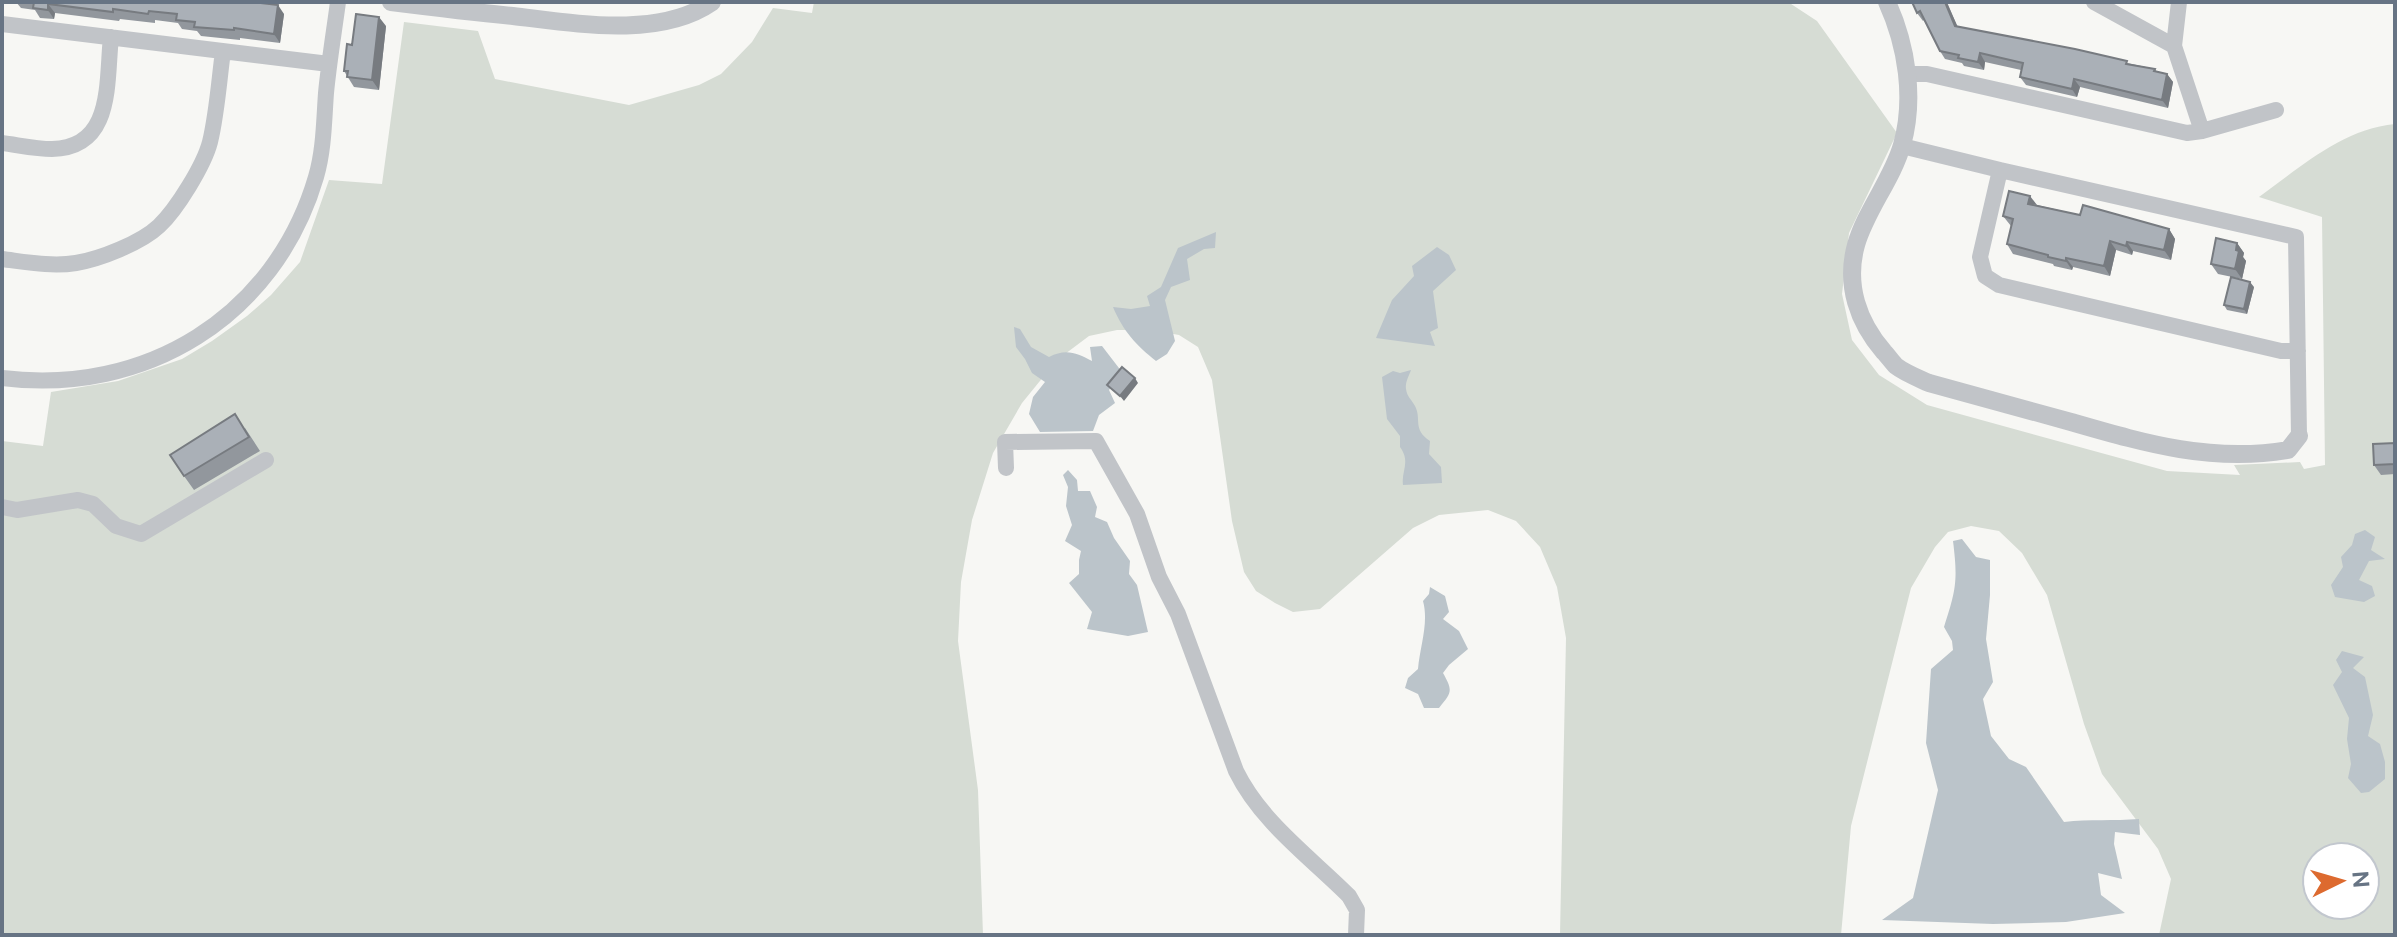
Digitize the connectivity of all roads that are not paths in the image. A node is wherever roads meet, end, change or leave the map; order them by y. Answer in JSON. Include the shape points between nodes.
{"nodes":[{"id":1,"x":338,"y":2,"type":"edge"},
{"id":2,"x":391,"y":2,"type":"edge"},
{"id":3,"x":712,"y":2,"type":"edge"},
{"id":4,"x":1887,"y":2,"type":"edge"},
{"id":5,"x":2094,"y":2,"type":"edge"},
{"id":6,"x":2179,"y":2,"type":"edge"},
{"id":7,"x":474,"y":7,"type":"edge"},
{"id":8,"x":2,"y":24,"type":"edge"},
{"id":9,"x":111,"y":37,"type":"junction"},
{"id":10,"x":2174,"y":46,"type":"junction"},
{"id":11,"x":223,"y":51,"type":"junction"},
{"id":12,"x":329,"y":64,"type":"junction"},
{"id":13,"x":1908,"y":74,"type":"junction"},
{"id":14,"x":2276,"y":110,"type":"dead end"},
{"id":15,"x":2202,"y":131,"type":"junction"},
{"id":16,"x":2,"y":143,"type":"edge"},
{"id":17,"x":1902,"y":146,"type":"junction"},
{"id":18,"x":2000,"y":170,"type":"junction"},
{"id":19,"x":2,"y":259,"type":"edge"},
{"id":20,"x":2298,"y":351,"type":"junction"},
{"id":21,"x":2,"y":378,"type":"edge"},
{"id":22,"x":2299,"y":436,"type":"joint"},
{"id":23,"x":266,"y":460,"type":"dead end"},
{"id":24,"x":1006,"y":468,"type":"dead end"},
{"id":25,"x":2,"y":507,"type":"edge"},
{"id":26,"x":1356,"y":935,"type":"edge"}],
"edges":[{"from":1,"to":12,"type":"street"},
{"from":2,"to":7,"type":"street"},
{"from":3,"to":7,"type":"street","via":[[671,20],[621,26]]},
{"from":4,"to":13,"type":"street"},
{"from":5,"to":10,"type":"street"},
{"from":6,"to":10,"type":"street"},
{"from":8,"to":9,"type":"street"},
{"from":9,"to":11,"type":"street"},
{"from":9,"to":16,"type":"street","via":[[103,114],[93,133],[76,146],[52,149]]},
{"from":10,"to":15,"type":"street"},
{"from":11,"to":12,"type":"street"},
{"from":11,"to":19,"type":"street","via":[[209,145],[188,188],[159,226],[130,244],[75,263]]},
{"from":12,"to":21,"type":"street","via":[[316,176],[292,236],[235,308],[171,353],[127,370],[51,382]]},
{"from":13,"to":15,"type":"street","via":[[2187,133]]},
{"from":13,"to":17,"type":"street"},
{"from":14,"to":15,"type":"street"},
{"from":17,"to":18,"type":"street"},
{"from":17,"to":22,"type":"street","via":[[1856,244],[1851,273],[1856,306],[1870,336],[1896,366],[1929,383],[2150,445],[2228,455],[2266,453],[2288,450]]},
{"from":18,"to":20,"type":"street","via":[[2296,237]]},
{"from":18,"to":20,"type":"street","via":[[1980,257],[1985,276],[1999,285]]},
{"from":20,"to":22,"type":"street"},
{"from":23,"to":25,"type":"street","via":[[141,534],[116,526],[93,504],[78,500],[17,510]]},
{"from":24,"to":26,"type":"street","via":[[1005,442],[1096,441],[1137,514],[1246,791],[1349,896],[1357,910]]}]}
